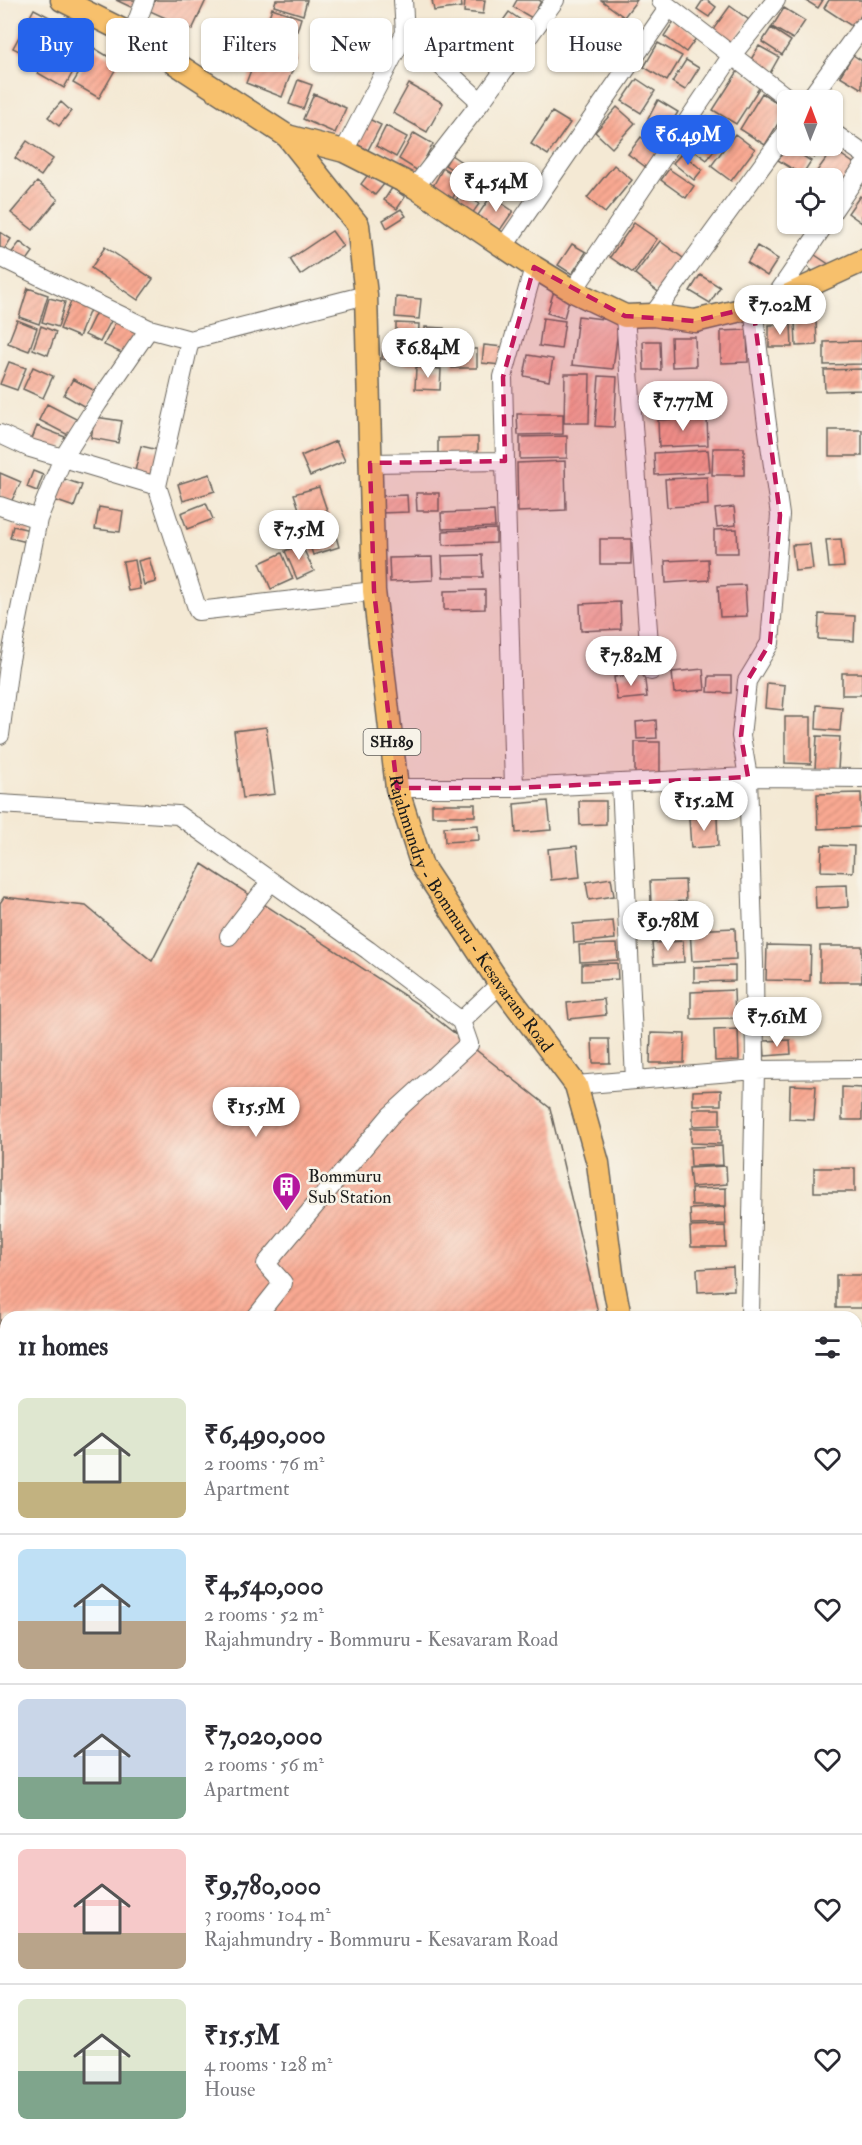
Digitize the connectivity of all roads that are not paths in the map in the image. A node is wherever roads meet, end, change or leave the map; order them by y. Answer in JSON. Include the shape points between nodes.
{"nodes":[{"id":1,"x":62,"y":0,"type":"edge"},
{"id":2,"x":145,"y":0,"type":"edge"},
{"id":3,"x":403,"y":0,"type":"edge"},
{"id":4,"x":555,"y":0,"type":"edge"},
{"id":5,"x":776,"y":0,"type":"edge"},
{"id":6,"x":664,"y":3,"type":"edge"},
{"id":7,"x":138,"y":18,"type":"edge"},
{"id":8,"x":404,"y":18,"type":"edge"},
{"id":9,"x":106,"y":22,"type":"edge"},
{"id":10,"x":862,"y":27,"type":"edge"},
{"id":11,"x":404,"y":35,"type":"edge"},
{"id":12,"x":732,"y":56,"type":"junction"},
{"id":13,"x":189,"y":72,"type":"edge"},
{"id":14,"x":448,"y":72,"type":"edge"},
{"id":15,"x":777,"y":90,"type":"edge"},
{"id":16,"x":816,"y":90,"type":"edge"},
{"id":17,"x":481,"y":102,"type":"junction"},
{"id":18,"x":286,"y":135,"type":"junction"},
{"id":19,"x":843,"y":140,"type":"edge"},
{"id":20,"x":777,"y":145,"type":"edge"},
{"id":21,"x":344,"y":151,"type":"junction"},
{"id":22,"x":862,"y":153,"type":"edge"},
{"id":23,"x":862,"y":168,"type":"edge"},
{"id":24,"x":415,"y":187,"type":"junction"},
{"id":25,"x":843,"y":196,"type":"edge"},
{"id":26,"x":817,"y":234,"type":"edge"},
{"id":27,"x":504,"y":246,"type":"junction"},
{"id":28,"x":0,"y":257,"type":"edge"},
{"id":29,"x":862,"y":261,"type":"edge"},
{"id":30,"x":534,"y":267,"type":"junction"},
{"id":31,"x":573,"y":291,"type":"junction"},
{"id":32,"x":366,"y":295,"type":"junction"},
{"id":33,"x":762,"y":305,"type":"junction"},
{"id":34,"x":653,"y":315,"type":"junction"},
{"id":35,"x":625,"y":316,"type":"junction"},
{"id":36,"x":150,"y":330,"type":"junction"},
{"id":37,"x":190,"y":340,"type":"junction"},
{"id":38,"x":0,"y":434,"type":"edge"},
{"id":39,"x":63,"y":458,"type":"junction"},
{"id":40,"x":505,"y":461,"type":"junction"},
{"id":41,"x":370,"y":463,"type":"junction"},
{"id":42,"x":157,"y":486,"type":"junction"},
{"id":43,"x":0,"y":506,"type":"edge"},
{"id":44,"x":38,"y":519,"type":"junction"},
{"id":45,"x":374,"y":591,"type":"junction"},
{"id":46,"x":5,"y":664,"type":"edge"},
{"id":47,"x":651,"y":671,"type":"dead end"},
{"id":48,"x":0,"y":735,"type":"edge"},
{"id":49,"x":748,"y":777,"type":"junction"},
{"id":50,"x":862,"y":778,"type":"edge"},
{"id":51,"x":621,"y":783,"type":"junction"},
{"id":52,"x":397,"y":788,"type":"junction"},
{"id":53,"x":514,"y":788,"type":"junction"},
{"id":54,"x":0,"y":804,"type":"edge"},
{"id":55,"x":271,"y":881,"type":"junction"},
{"id":56,"x":229,"y":936,"type":"dead end"},
{"id":57,"x":500,"y":984,"type":"junction"},
{"id":58,"x":461,"y":1021,"type":"junction"},
{"id":59,"x":862,"y":1069,"type":"edge"},
{"id":60,"x":755,"y":1070,"type":"junction"},
{"id":61,"x":635,"y":1080,"type":"junction"},
{"id":62,"x":576,"y":1085,"type":"junction"},
{"id":63,"x":261,"y":1311,"type":"edge"},
{"id":64,"x":619,"y":1311,"type":"edge"},
{"id":65,"x":750,"y":1311,"type":"edge"}],
"edges":[{"from":1,"to":9,"type":"main road","name":"Rajahmundry - Bommuru - Kesavaram Road","number":"SH189"},
{"from":2,"to":7,"type":"street"},
{"from":3,"to":8,"type":"street"},
{"from":4,"to":17,"type":"street"},
{"from":5,"to":12,"type":"street"},
{"from":6,"to":12,"type":"street"},
{"from":6,"to":27,"type":"street"},
{"from":10,"to":16,"type":"street"},
{"from":11,"to":21,"type":"street"},
{"from":12,"to":15,"type":"street"},
{"from":12,"to":31,"type":"street"},
{"from":13,"to":18,"type":"main road","name":"Rajahmundry - Bommuru - Kesavaram Road","number":"SH189"},
{"from":14,"to":17,"type":"street"},
{"from":17,"to":24,"type":"street"},
{"from":18,"to":21,"type":"main road"},
{"from":18,"to":32,"type":"main road","name":"Rajahmundry - Bommuru - Kesavaram Road","number":"SH189","via":[[358,225]]},
{"from":19,"to":22,"type":"street"},
{"from":20,"to":34,"type":"street"},
{"from":21,"to":24,"type":"main road"},
{"from":23,"to":25,"type":"street"},
{"from":24,"to":27,"type":"main road"},
{"from":26,"to":33,"type":"street"},
{"from":27,"to":30,"type":"main road"},
{"from":28,"to":36,"type":"street"},
{"from":29,"to":33,"type":"main road"},
{"from":30,"to":31,"type":"main road"},
{"from":30,"to":40,"type":"street","via":[[503,377]]},
{"from":31,"to":35,"type":"main road"},
{"from":32,"to":37,"type":"street"},
{"from":32,"to":41,"type":"main road","name":"Rajahmundry - Bommuru - Kesavaram Road","number":"SH189"},
{"from":33,"to":34,"type":"main road","via":[[695,321]]},
{"from":33,"to":49,"type":"street","via":[[766,417],[780,515],[770,643],[747,681],[741,736]]},
{"from":34,"to":35,"type":"main road"},
{"from":35,"to":47,"type":"street"},
{"from":36,"to":37,"type":"street"},
{"from":36,"to":39,"type":"street"},
{"from":37,"to":42,"type":"street"},
{"from":38,"to":39,"type":"street"},
{"from":39,"to":42,"type":"street"},
{"from":39,"to":44,"type":"street"},
{"from":40,"to":41,"type":"street"},
{"from":40,"to":53,"type":"street"},
{"from":41,"to":45,"type":"main road","name":"Rajahmundry - Bommuru - Kesavaram Road","number":"SH189"},
{"from":42,"to":45,"type":"street","via":[[198,611]]},
{"from":43,"to":44,"type":"street"},
{"from":44,"to":46,"type":"street"},
{"from":45,"to":52,"type":"main road","name":"Rajahmundry - Bommuru - Kesavaram Road","number":"SH189"},
{"from":46,"to":48,"type":"street"},
{"from":49,"to":50,"type":"street"},
{"from":49,"to":51,"type":"street"},
{"from":49,"to":60,"type":"street"},
{"from":51,"to":53,"type":"street"},
{"from":51,"to":61,"type":"street"},
{"from":52,"to":53,"type":"street"},
{"from":52,"to":57,"type":"main road","name":"Rajahmundry - Bommuru - Kesavaram Road","number":"SH189","via":[[422,866]]},
{"from":54,"to":55,"type":"street","via":[[178,815]]},
{"from":55,"to":56,"type":"street"},
{"from":55,"to":58,"type":"street"},
{"from":57,"to":58,"type":"street"},
{"from":57,"to":62,"type":"main road","name":"Rajahmundry - Bommuru - Kesavaram Road","number":"SH189"},
{"from":58,"to":63,"type":"street","via":[[469,1044],[390,1116],[266,1264],[283,1283]]},
{"from":59,"to":60,"type":"street"},
{"from":60,"to":61,"type":"street"},
{"from":60,"to":65,"type":"street"},
{"from":61,"to":62,"type":"street"},
{"from":62,"to":64,"type":"main road","name":"Rajahmundry - Bommuru - Kesavaram Road","number":"SH189","via":[[598,1163]]}]}
